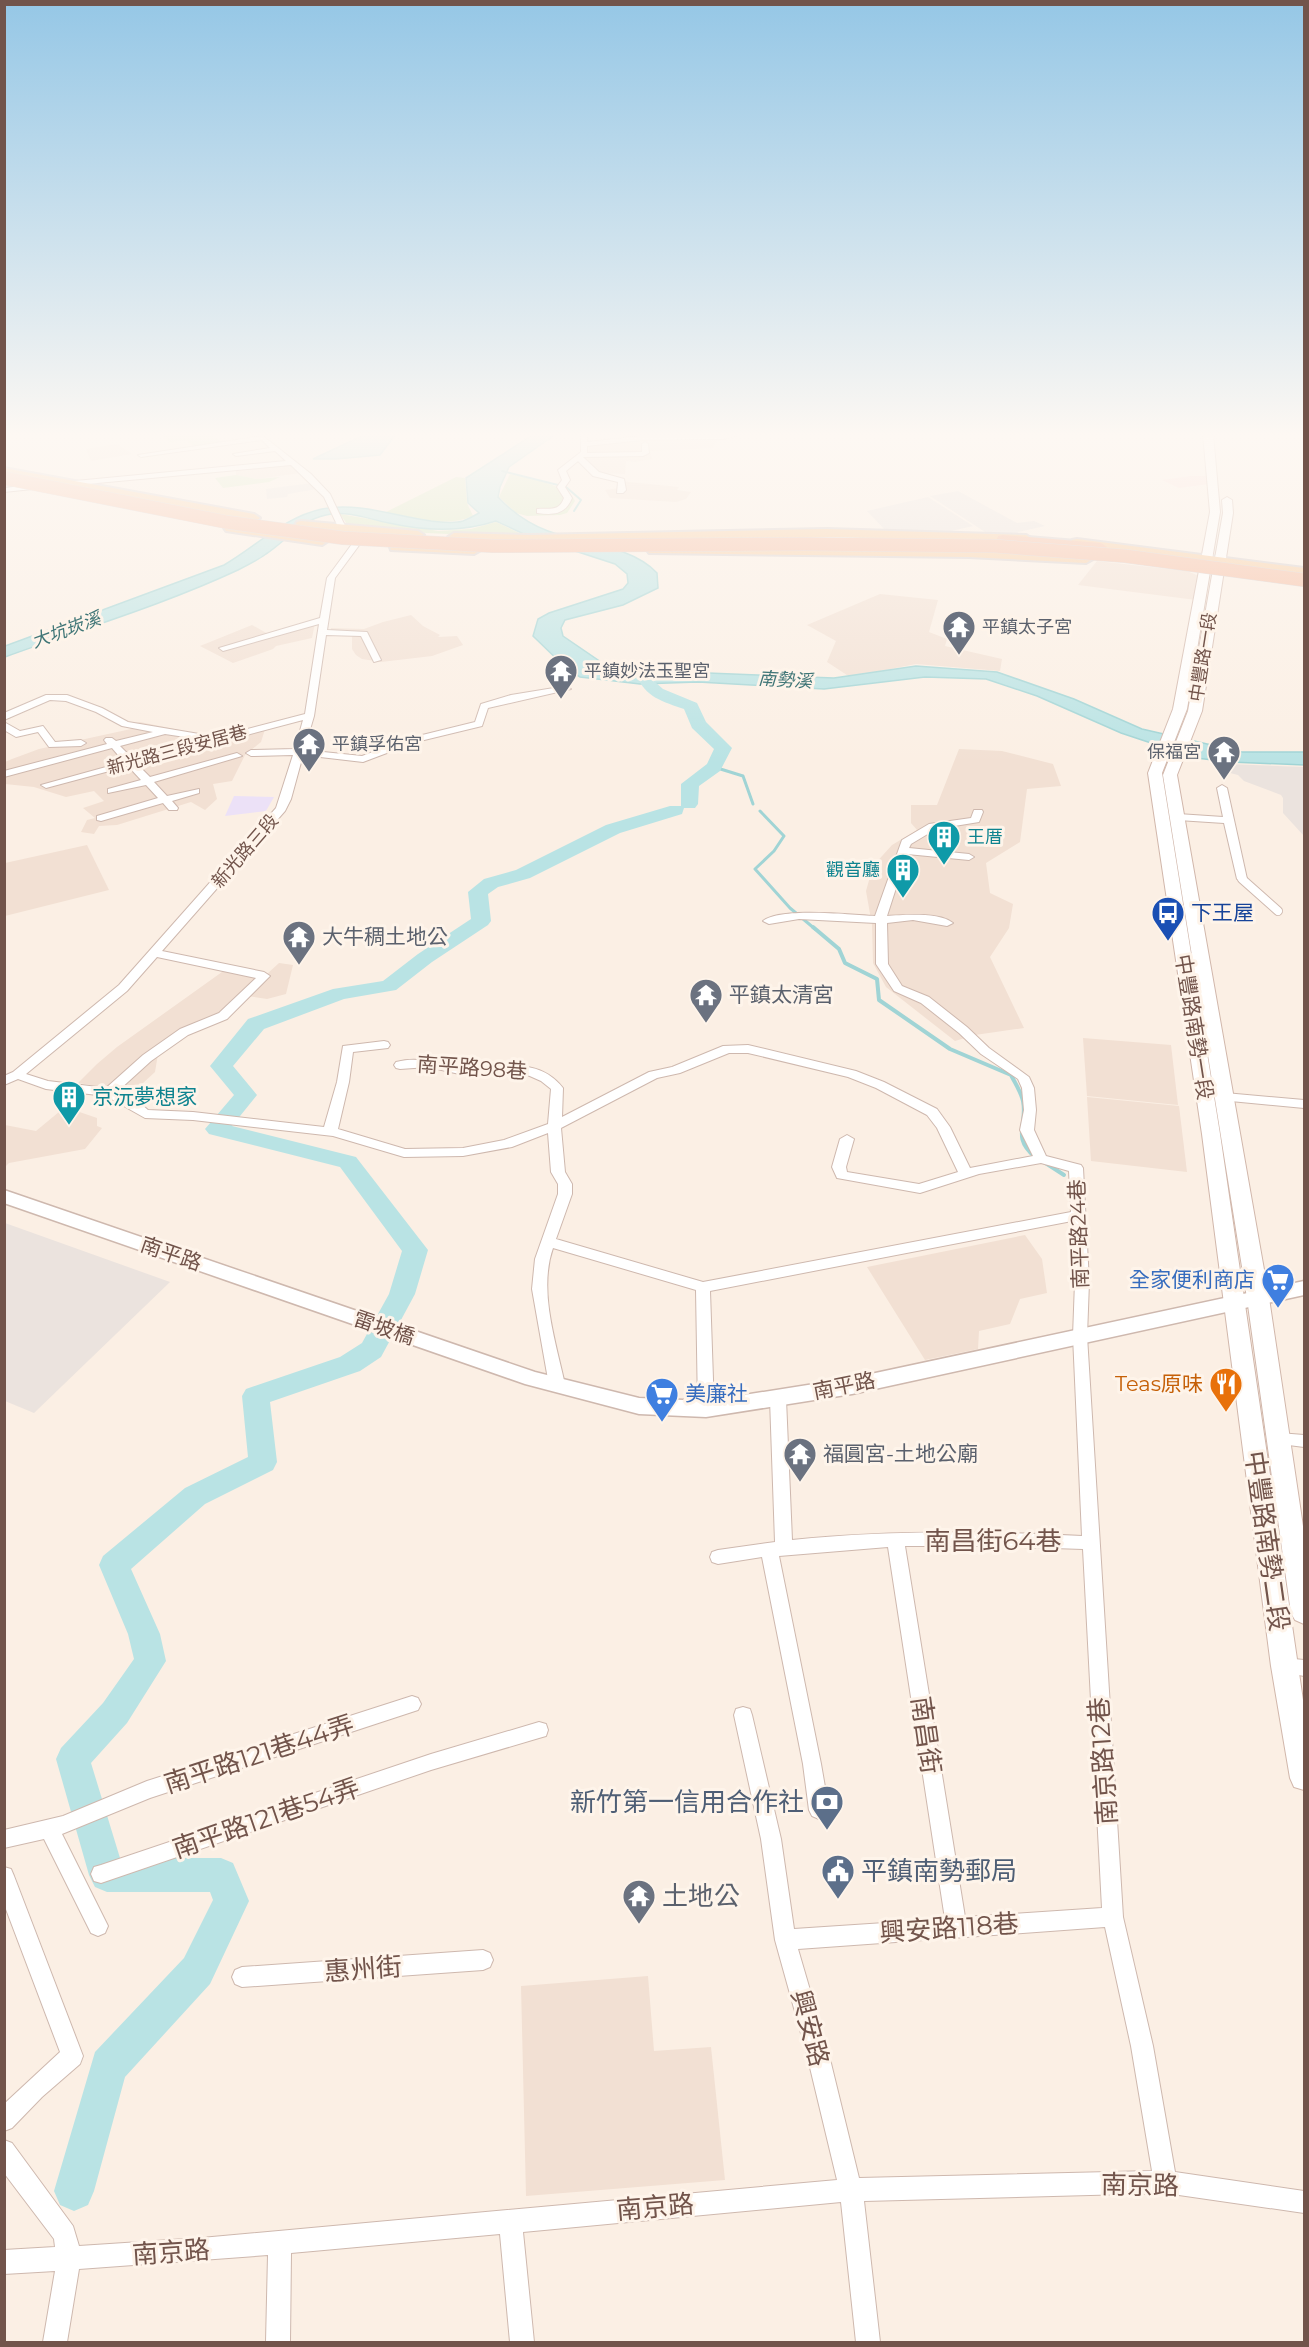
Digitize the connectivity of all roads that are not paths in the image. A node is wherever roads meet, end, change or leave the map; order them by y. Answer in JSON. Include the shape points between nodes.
{"nodes":[{"id":1,"x":352,"y":544,"type":"edge"},
{"id":2,"x":356,"y":544,"type":"junction"},
{"id":3,"x":447,"y":544,"type":"edge"},
{"id":4,"x":680,"y":544,"type":"edge"},
{"id":5,"x":751,"y":544,"type":"edge"},
{"id":6,"x":834,"y":544,"type":"edge"},
{"id":7,"x":1036,"y":544,"type":"edge"},
{"id":8,"x":1081,"y":544,"type":"edge"},
{"id":9,"x":1213,"y":544,"type":"edge"},
{"id":10,"x":1219,"y":544,"type":"edge"},
{"id":11,"x":652,"y":546,"type":"junction"},
{"id":12,"x":1098,"y":552,"type":"junction"},
{"id":13,"x":1212,"y":566,"type":"junction"},
{"id":14,"x":1304,"y":581,"type":"edge"},
{"id":15,"x":323,"y":626,"type":"junction"},
{"id":16,"x":223,"y":648,"type":"dead end"},
{"id":17,"x":377,"y":660,"type":"dead end"},
{"id":18,"x":566,"y":689,"type":"dead end"},
{"id":19,"x":309,"y":716,"type":"junction"},
{"id":20,"x":4,"y":717,"type":"edge"},
{"id":21,"x":4,"y":725,"type":"edge"},
{"id":22,"x":165,"y":731,"type":"junction"},
{"id":23,"x":1170,"y":733,"type":"junction"},
{"id":24,"x":20,"y":735,"type":"junction"},
{"id":25,"x":1185,"y":736,"type":"junction"},
{"id":26,"x":4,"y":739,"type":"edge"},
{"id":27,"x":218,"y":739,"type":"junction"},
{"id":28,"x":110,"y":742,"type":"junction"},
{"id":29,"x":81,"y":743,"type":"dead end"},
{"id":30,"x":299,"y":752,"type":"junction"},
{"id":31,"x":251,"y":753,"type":"dead end"},
{"id":32,"x":1170,"y":755,"type":"junction"},
{"id":33,"x":237,"y":756,"type":"dead end"},
{"id":34,"x":132,"y":763,"type":"junction"},
{"id":35,"x":4,"y":774,"type":"edge"},
{"id":36,"x":148,"y":781,"type":"junction"},
{"id":37,"x":46,"y":785,"type":"dead end"},
{"id":38,"x":1222,"y":788,"type":"dead end"},
{"id":39,"x":195,"y":790,"type":"dead end"},
{"id":40,"x":112,"y":791,"type":"dead end"},
{"id":41,"x":170,"y":804,"type":"junction"},
{"id":42,"x":978,"y":812,"type":"dead end"},
{"id":43,"x":1170,"y":817,"type":"junction"},
{"id":44,"x":101,"y":818,"type":"dead end"},
{"id":45,"x":1229,"y":820,"type":"junction"},
{"id":46,"x":903,"y":850,"type":"junction"},
{"id":47,"x":969,"y":857,"type":"dead end"},
{"id":48,"x":1242,"y":879,"type":"joint"},
{"id":49,"x":1278,"y":911,"type":"dead end"},
{"id":50,"x":882,"y":920,"type":"junction"},
{"id":51,"x":769,"y":921,"type":"dead end"},
{"id":52,"x":947,"y":922,"type":"dead end"},
{"id":53,"x":156,"y":953,"type":"junction"},
{"id":54,"x":384,"y":1046,"type":"dead end"},
{"id":55,"x":400,"y":1065,"type":"dead end"},
{"id":56,"x":11,"y":1078,"type":"edge"},
{"id":57,"x":109,"y":1092,"type":"junction"},
{"id":58,"x":1225,"y":1097,"type":"junction"},
{"id":59,"x":1305,"y":1104,"type":"edge"},
{"id":60,"x":555,"y":1126,"type":"junction"},
{"id":61,"x":333,"y":1132,"type":"junction"},
{"id":62,"x":847,"y":1139,"type":"dead end"},
{"id":63,"x":1040,"y":1159,"type":"junction"},
{"id":64,"x":966,"y":1173,"type":"junction"},
{"id":65,"x":4,"y":1196,"type":"edge"},
{"id":66,"x":1078,"y":1215,"type":"junction"},
{"id":67,"x":549,"y":1242,"type":"junction"},
{"id":68,"x":703,"y":1287,"type":"junction"},
{"id":69,"x":1305,"y":1288,"type":"edge"},
{"id":70,"x":1258,"y":1298,"type":"junction"},
{"id":71,"x":1232,"y":1303,"type":"junction"},
{"id":72,"x":337,"y":1312,"type":"joint"},
{"id":73,"x":1080,"y":1336,"type":"junction"},
{"id":74,"x":431,"y":1344,"type":"joint"},
{"id":75,"x":557,"y":1385,"type":"junction"},
{"id":76,"x":777,"y":1398,"type":"junction"},
{"id":77,"x":706,"y":1409,"type":"junction"},
{"id":78,"x":1279,"y":1439,"type":"junction"},
{"id":79,"x":1305,"y":1441,"type":"edge"},
{"id":80,"x":896,"y":1541,"type":"junction"},
{"id":81,"x":1090,"y":1543,"type":"junction"},
{"id":82,"x":777,"y":1548,"type":"junction"},
{"id":83,"x":718,"y":1557,"type":"dead end"},
{"id":84,"x":1305,"y":1613,"type":"edge"},
{"id":85,"x":1294,"y":1667,"type":"edge"},
{"id":86,"x":412,"y":1704,"type":"dead end"},
{"id":87,"x":743,"y":1715,"type":"dead end"},
{"id":88,"x":539,"y":1730,"type":"dead end"},
{"id":89,"x":1305,"y":1778,"type":"edge"},
{"id":90,"x":819,"y":1810,"type":"dead end"},
{"id":91,"x":57,"y":1826,"type":"junction"},
{"id":92,"x":4,"y":1839,"type":"edge"},
{"id":93,"x":101,"y":1874,"type":"dead end"},
{"id":94,"x":4,"y":1876,"type":"edge"},
{"id":95,"x":1113,"y":1917,"type":"junction"},
{"id":96,"x":99,"y":1926,"type":"dead end"},
{"id":97,"x":957,"y":1928,"type":"junction"},
{"id":98,"x":785,"y":1940,"type":"junction"},
{"id":99,"x":483,"y":1960,"type":"dead end"},
{"id":100,"x":243,"y":1977,"type":"dead end"},
{"id":101,"x":4,"y":2121,"type":"edge"},
{"id":102,"x":4,"y":2151,"type":"edge"},
{"id":103,"x":1165,"y":2181,"type":"junction"},
{"id":104,"x":851,"y":2190,"type":"junction"},
{"id":105,"x":1305,"y":2202,"type":"edge"},
{"id":106,"x":510,"y":2221,"type":"junction"},
{"id":107,"x":280,"y":2242,"type":"junction"},
{"id":108,"x":69,"y":2259,"type":"junction"},
{"id":109,"x":4,"y":2262,"type":"edge"},
{"id":110,"x":55,"y":2343,"type":"edge"},
{"id":111,"x":278,"y":2343,"type":"edge"},
{"id":112,"x":522,"y":2343,"type":"edge"},
{"id":113,"x":868,"y":2343,"type":"edge"}],
"edges":[{"from":1,"to":2,"type":"main road"},
{"from":2,"to":11,"type":"main road","via":[[437,550],[564,551]]},
{"from":2,"to":15,"type":"street","name":"新光路三段","via":[[331,578]]},
{"from":3,"to":11,"type":"highway","bridge":true},
{"from":4,"to":11,"type":"highway"},
{"from":5,"to":11,"type":"main road"},
{"from":6,"to":12,"type":"main road","via":[[969,553]]},
{"from":7,"to":12,"type":"highway"},
{"from":8,"to":12,"type":"main road"},
{"from":9,"to":13,"type":"main road","name":"中豐路一段"},
{"from":10,"to":13,"type":"main road","name":"中豐路一段"},
{"from":11,"to":12,"type":"highway","bridge":true,"via":[[726,550]]},
{"from":11,"to":14,"type":"highway","bridge":true,"via":[[994,546],[1125,556]]},
{"from":12,"to":13,"type":"main road"},
{"from":13,"to":14,"type":"main road"},
{"from":13,"to":23,"type":"main road","name":"中豐路一段","via":[[1180,709]]},
{"from":13,"to":25,"type":"main road","name":"中豐路一段","via":[[1195,711]]},
{"from":15,"to":16,"type":"street"},
{"from":15,"to":17,"type":"street","via":[[364,634]]},
{"from":15,"to":19,"type":"street","name":"新光路三段"},
{"from":18,"to":30,"type":"street","via":[[484,706],[479,724],[413,740],[363,759]]},
{"from":19,"to":27,"type":"street","name":"新光路三段安居巷"},
{"from":19,"to":30,"type":"street","name":"新光路三段"},
{"from":20,"to":22,"type":"street","via":[[49,697],[67,698],[125,724]]},
{"from":21,"to":24,"type":"street"},
{"from":22,"to":27,"type":"street"},
{"from":22,"to":28,"type":"street"},
{"from":23,"to":25,"type":"main road"},
{"from":23,"to":32,"type":"main road","name":"中豐路一段"},
{"from":24,"to":26,"type":"street"},
{"from":24,"to":29,"type":"street","via":[[40,728],[52,745]]},
{"from":25,"to":32,"type":"main road","name":"中豐路一段"},
{"from":27,"to":34,"type":"street","name":"新光路三段安居巷"},
{"from":28,"to":34,"type":"street"},
{"from":28,"to":35,"type":"street"},
{"from":30,"to":31,"type":"street"},
{"from":30,"to":53,"type":"street","name":"新光路三段","via":[[281,809]]},
{"from":32,"to":43,"type":"main road","name":"中豐路南勢一段","via":[[1155,773]]},
{"from":33,"to":36,"type":"street"},
{"from":34,"to":36,"type":"street"},
{"from":34,"to":37,"type":"street","name":"新光路三段安居巷"},
{"from":36,"to":40,"type":"street"},
{"from":36,"to":41,"type":"street"},
{"from":38,"to":45,"type":"street"},
{"from":39,"to":41,"type":"street"},
{"from":41,"to":44,"type":"street"},
{"from":42,"to":46,"type":"street","via":[[972,821],[933,826],[906,842]]},
{"from":43,"to":45,"type":"street"},
{"from":43,"to":58,"type":"main road","name":"中豐路南勢一段"},
{"from":43,"to":71,"type":"main road","name":"中豐路南勢一段"},
{"from":45,"to":48,"type":"street"},
{"from":46,"to":47,"type":"street"},
{"from":46,"to":50,"type":"street"},
{"from":48,"to":49,"type":"street"},
{"from":50,"to":51,"type":"street","via":[[793,917]]},
{"from":50,"to":52,"type":"street","via":[[913,917]]},
{"from":50,"to":63,"type":"street","via":[[882,964],[898,988],[925,1000],[985,1051],[1023,1077],[1029,1088],[1027,1130]]},
{"from":53,"to":56,"type":"street","name":"新光路三段","via":[[123,988]]},
{"from":53,"to":57,"type":"street","via":[[264,976],[223,1016],[184,1032]]},
{"from":54,"to":61,"type":"street","via":[[347,1049]]},
{"from":55,"to":60,"type":"street","name":"南平路98巷","via":[[431,1064],[465,1071],[499,1067],[540,1073],[557,1088]]},
{"from":56,"to":57,"type":"street"},
{"from":57,"to":61,"type":"street","via":[[145,1114]]},
{"from":58,"to":59,"type":"street"},
{"from":58,"to":70,"type":"main road","name":"中豐路南勢一段"},
{"from":60,"to":61,"type":"street","via":[[507,1144],[427,1154],[404,1153]]},
{"from":60,"to":64,"type":"street","via":[[653,1076],[727,1049],[748,1049],[862,1078],[932,1112]]},
{"from":60,"to":67,"type":"street","name":"南平路98巷","via":[[558,1172],[565,1184],[565,1194]]},
{"from":62,"to":64,"type":"street","via":[[839,1167],[842,1176],[920,1189]]},
{"from":63,"to":64,"type":"street"},
{"from":63,"to":66,"type":"street","name":"南平路24巷","via":[[1076,1168]]},
{"from":65,"to":72,"type":"street","name":"南平路"},
{"from":66,"to":68,"type":"street"},
{"from":66,"to":73,"type":"street","name":"南平路24巷"},
{"from":67,"to":68,"type":"street"},
{"from":67,"to":75,"type":"street","name":"南平路98巷","via":[[542,1258],[539,1289]]},
{"from":68,"to":77,"type":"street"},
{"from":69,"to":70,"type":"street","name":"南平路"},
{"from":70,"to":71,"type":"street","name":"南平路"},
{"from":70,"to":78,"type":"main road","name":"中豐路南勢二段"},
{"from":71,"to":73,"type":"street","name":"南平路"},
{"from":71,"to":85,"type":"main road","name":"中豐路南勢二段"},
{"from":72,"to":74,"type":"street","name":"雷坡橋"},
{"from":73,"to":76,"type":"street","name":"南平路","via":[[852,1386]]},
{"from":73,"to":81,"type":"street","name":"南京路12巷"},
{"from":74,"to":75,"type":"street","name":"南平路"},
{"from":75,"to":77,"type":"street","name":"南平路","via":[[639,1406]]},
{"from":76,"to":77,"type":"street","name":"南平路"},
{"from":76,"to":82,"type":"street"},
{"from":78,"to":79,"type":"street"},
{"from":78,"to":84,"type":"main road","name":"中豐路南勢二段"},
{"from":80,"to":81,"type":"street","name":"南昌街64巷","via":[[988,1537]]},
{"from":80,"to":82,"type":"street","name":"南昌街64巷"},
{"from":80,"to":97,"type":"street","name":"南昌街"},
{"from":81,"to":95,"type":"street","name":"南京路12巷"},
{"from":82,"to":83,"type":"street","name":"南昌街64巷"},
{"from":82,"to":90,"type":"street"},
{"from":85,"to":89,"type":"main road","name":"中豐路南勢二段"},
{"from":86,"to":91,"type":"street","name":"南平路121巷44弄","via":[[147,1790]]},
{"from":87,"to":98,"type":"street","name":"興安路","via":[[771,1839]]},
{"from":88,"to":93,"type":"street","name":"南平路121巷54弄","via":[[431,1762]]},
{"from":91,"to":92,"type":"street","name":"南平路121巷44弄"},
{"from":91,"to":96,"type":"street"},
{"from":94,"to":101,"type":"street","via":[[72,2056]]},
{"from":95,"to":97,"type":"street","name":"興安路118巷"},
{"from":95,"to":103,"type":"street","name":"南京路12巷","via":[[1142,2046]]},
{"from":97,"to":98,"type":"street","name":"興安路118巷"},
{"from":98,"to":104,"type":"street","name":"興安路"},
{"from":99,"to":100,"type":"street","name":"惠州街"},
{"from":102,"to":108,"type":"street","via":[[65,2234]]},
{"from":103,"to":104,"type":"street","name":"南京路"},
{"from":103,"to":105,"type":"street","name":"南京路"},
{"from":104,"to":106,"type":"street","name":"南京路"},
{"from":104,"to":113,"type":"street","name":"興安路"},
{"from":106,"to":107,"type":"street","name":"南京路"},
{"from":106,"to":112,"type":"street"},
{"from":107,"to":108,"type":"street","name":"南京路"},
{"from":107,"to":111,"type":"street"},
{"from":108,"to":109,"type":"street","name":"南京路"},
{"from":108,"to":110,"type":"street"}]}
